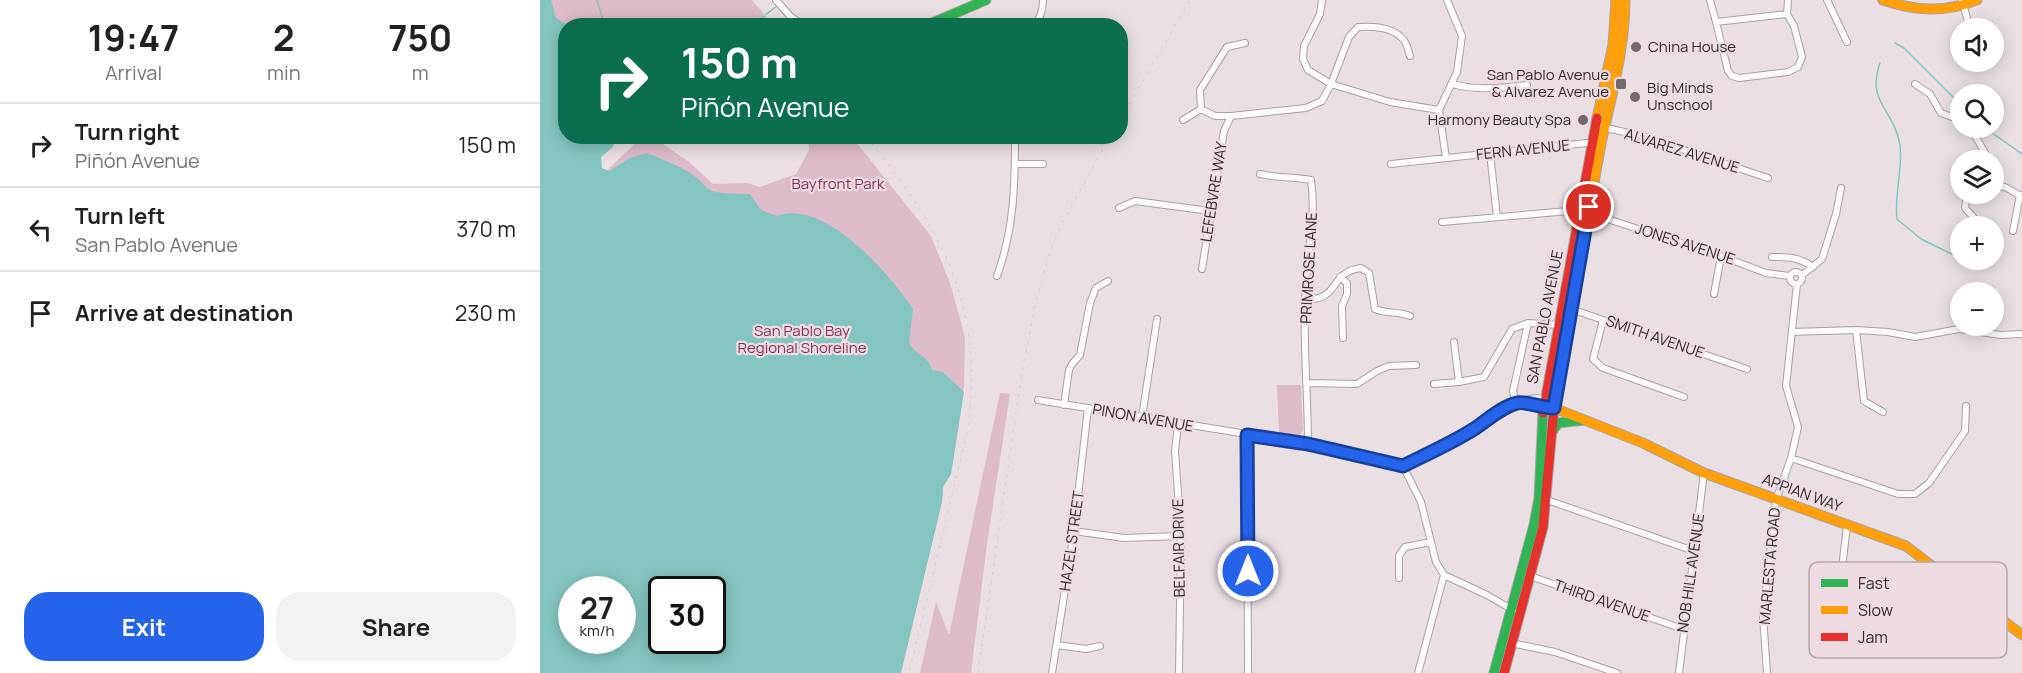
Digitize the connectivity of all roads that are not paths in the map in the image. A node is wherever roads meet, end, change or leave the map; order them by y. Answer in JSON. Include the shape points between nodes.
{"nodes":[{"id":1,"x":776,"y":0,"type":"edge"},
{"id":2,"x":986,"y":0,"type":"edge"},
{"id":3,"x":1042,"y":0,"type":"edge"},
{"id":4,"x":1322,"y":0,"type":"edge"},
{"id":5,"x":1447,"y":0,"type":"edge"},
{"id":6,"x":1616,"y":0,"type":"edge"},
{"id":7,"x":1626,"y":0,"type":"edge"},
{"id":8,"x":1710,"y":0,"type":"edge"},
{"id":9,"x":1788,"y":0,"type":"edge"},
{"id":10,"x":1827,"y":0,"type":"edge"},
{"id":11,"x":1883,"y":0,"type":"edge"},
{"id":12,"x":1977,"y":0,"type":"edge"},
{"id":13,"x":1964,"y":3,"type":"edge"},
{"id":14,"x":1787,"y":14,"type":"junction"},
{"id":15,"x":793,"y":18,"type":"edge"},
{"id":16,"x":944,"y":18,"type":"edge"},
{"id":17,"x":1041,"y":18,"type":"edge"},
{"id":18,"x":1967,"y":18,"type":"edge"},
{"id":19,"x":1716,"y":22,"type":"junction"},
{"id":20,"x":1847,"y":42,"type":"dead end"},
{"id":21,"x":1245,"y":43,"type":"dead end"},
{"id":22,"x":1410,"y":57,"type":"dead end"},
{"id":23,"x":1331,"y":84,"type":"junction"},
{"id":24,"x":1452,"y":84,"type":"junction"},
{"id":25,"x":1915,"y":84,"type":"dead end"},
{"id":26,"x":1527,"y":85,"type":"dead end"},
{"id":27,"x":1201,"y":109,"type":"junction"},
{"id":28,"x":1439,"y":110,"type":"junction"},
{"id":29,"x":1231,"y":116,"type":"junction"},
{"id":30,"x":1950,"y":116,"type":"edge"},
{"id":31,"x":1184,"y":120,"type":"dead end"},
{"id":32,"x":1600,"y":126,"type":"junction"},
{"id":33,"x":1015,"y":144,"type":"edge"},
{"id":34,"x":1596,"y":145,"type":"junction"},
{"id":35,"x":1490,"y":153,"type":"junction"},
{"id":36,"x":1446,"y":158,"type":"junction"},
{"id":37,"x":1015,"y":164,"type":"junction"},
{"id":38,"x":1043,"y":164,"type":"dead end"},
{"id":39,"x":1391,"y":164,"type":"dead end"},
{"id":40,"x":1260,"y":174,"type":"dead end"},
{"id":41,"x":1768,"y":178,"type":"dead end"},
{"id":42,"x":2004,"y":187,"type":"edge"},
{"id":43,"x":1841,"y":188,"type":"dead end"},
{"id":44,"x":2021,"y":195,"type":"edge"},
{"id":45,"x":1119,"y":208,"type":"dead end"},
{"id":46,"x":1210,"y":211,"type":"junction"},
{"id":47,"x":1584,"y":211,"type":"junction"},
{"id":48,"x":1497,"y":217,"type":"junction"},
{"id":49,"x":1442,"y":222,"type":"dead end"},
{"id":50,"x":2013,"y":231,"type":"dead end"},
{"id":51,"x":1721,"y":256,"type":"junction"},
{"id":52,"x":1772,"y":257,"type":"dead end"},
{"id":53,"x":1813,"y":267,"type":"junction"},
{"id":54,"x":1202,"y":269,"type":"dead end"},
{"id":55,"x":1802,"y":275,"type":"junction"},
{"id":56,"x":997,"y":276,"type":"dead end"},
{"id":57,"x":1790,"y":276,"type":"junction"},
{"id":58,"x":1340,"y":277,"type":"junction"},
{"id":59,"x":1108,"y":281,"type":"dead end"},
{"id":60,"x":1797,"y":284,"type":"junction"},
{"id":61,"x":1714,"y":294,"type":"dead end"},
{"id":62,"x":1305,"y":299,"type":"junction"},
{"id":63,"x":1567,"y":308,"type":"junction"},
{"id":64,"x":1410,"y":316,"type":"dead end"},
{"id":65,"x":1156,"y":320,"type":"dead end"},
{"id":66,"x":1603,"y":320,"type":"junction"},
{"id":67,"x":1528,"y":323,"type":"junction"},
{"id":68,"x":1558,"y":325,"type":"junction"},
{"id":69,"x":1568,"y":326,"type":"junction"},
{"id":70,"x":1856,"y":330,"type":"junction"},
{"id":71,"x":1792,"y":332,"type":"junction"},
{"id":72,"x":2022,"y":334,"type":"edge"},
{"id":73,"x":1343,"y":338,"type":"dead end"},
{"id":74,"x":1454,"y":342,"type":"dead end"},
{"id":75,"x":1416,"y":365,"type":"dead end"},
{"id":76,"x":1747,"y":369,"type":"dead end"},
{"id":77,"x":1459,"y":382,"type":"junction"},
{"id":78,"x":1307,"y":383,"type":"junction"},
{"id":79,"x":1434,"y":384,"type":"dead end"},
{"id":80,"x":1684,"y":397,"type":"dead end"},
{"id":81,"x":1038,"y":400,"type":"dead end"},
{"id":82,"x":1519,"y":403,"type":"junction"},
{"id":83,"x":1064,"y":405,"type":"junction"},
{"id":84,"x":1547,"y":405,"type":"junction"},
{"id":85,"x":1966,"y":406,"type":"dead end"},
{"id":86,"x":1088,"y":408,"type":"junction"},
{"id":87,"x":1883,"y":412,"type":"dead end"},
{"id":88,"x":1142,"y":417,"type":"junction"},
{"id":89,"x":1584,"y":420,"type":"junction"},
{"id":90,"x":1178,"y":424,"type":"junction"},
{"id":91,"x":1247,"y":435,"type":"junction"},
{"id":92,"x":1550,"y":435,"type":"junction"},
{"id":93,"x":1308,"y":444,"type":"junction"},
{"id":94,"x":1791,"y":458,"type":"junction"},
{"id":95,"x":1403,"y":466,"type":"junction"},
{"id":96,"x":1704,"y":473,"type":"junction"},
{"id":97,"x":1547,"y":500,"type":"junction"},
{"id":98,"x":1776,"y":500,"type":"junction"},
{"id":99,"x":1847,"y":526,"type":"junction"},
{"id":100,"x":1074,"y":531,"type":"junction"},
{"id":101,"x":1181,"y":536,"type":"junction"},
{"id":102,"x":1431,"y":542,"type":"junction"},
{"id":103,"x":1694,"y":551,"type":"junction"},
{"id":104,"x":1843,"y":562,"type":"edge"},
{"id":105,"x":1927,"y":562,"type":"edge"},
{"id":106,"x":1444,"y":575,"type":"junction"},
{"id":107,"x":1526,"y":575,"type":"junction"},
{"id":108,"x":1399,"y":579,"type":"dead end"},
{"id":109,"x":1516,"y":611,"type":"junction"},
{"id":110,"x":2007,"y":623,"type":"edge"},
{"id":111,"x":1683,"y":629,"type":"junction"},
{"id":112,"x":2022,"y":635,"type":"edge"},
{"id":113,"x":1507,"y":643,"type":"junction"},
{"id":114,"x":1057,"y":645,"type":"junction"},
{"id":115,"x":1100,"y":646,"type":"dead end"},
{"id":116,"x":1052,"y":673,"type":"edge"},
{"id":117,"x":1179,"y":673,"type":"edge"},
{"id":118,"x":1248,"y":673,"type":"edge"},
{"id":119,"x":1418,"y":673,"type":"edge"},
{"id":120,"x":1494,"y":673,"type":"edge"},
{"id":121,"x":1504,"y":673,"type":"edge"},
{"id":122,"x":1617,"y":673,"type":"edge"},
{"id":123,"x":1679,"y":673,"type":"edge"},
{"id":124,"x":1767,"y":673,"type":"edge"}],
"edges":[{"from":1,"to":15,"type":"street"},
{"from":2,"to":16,"type":"main road"},
{"from":3,"to":17,"type":"street"},
{"from":4,"to":23,"type":"street","via":[[1320,14],[1304,46],[1304,59],[1308,70]]},
{"from":5,"to":24,"type":"street","via":[[1462,36]]},
{"from":6,"to":32,"type":"main road","name":"SAN PABLO AVENUE"},
{"from":7,"to":32,"type":"main road","name":"SAN PABLO AVENUE","via":[[1622,47]]},
{"from":8,"to":19,"type":"street"},
{"from":9,"to":14,"type":"street"},
{"from":10,"to":20,"type":"street"},
{"from":11,"to":13,"type":"main road","via":[[1908,9],[1938,10]]},
{"from":12,"to":13,"type":"main road"},
{"from":13,"to":18,"type":"street"},
{"from":14,"to":19,"type":"street"},
{"from":14,"to":19,"type":"street","via":[[1802,57],[1798,67],[1788,72],[1739,78],[1728,71]]},
{"from":21,"to":27,"type":"street","via":[[1227,47],[1200,90]]},
{"from":22,"to":23,"type":"street","via":[[1404,40],[1395,32],[1375,26],[1358,27],[1349,37]]},
{"from":23,"to":28,"type":"street","via":[[1390,102]]},
{"from":23,"to":29,"type":"street","via":[[1323,101],[1306,108]]},
{"from":24,"to":26,"type":"street","via":[[1483,90]]},
{"from":24,"to":28,"type":"street"},
{"from":25,"to":30,"type":"street","via":[[1930,94],[1941,113]]},
{"from":27,"to":29,"type":"street","via":[[1215,116]]},
{"from":27,"to":31,"type":"street"},
{"from":28,"to":36,"type":"street"},
{"from":29,"to":46,"type":"street","name":"LEFEBVRE WAY","via":[[1224,131]]},
{"from":32,"to":34,"type":"main road","name":"SAN PABLO AVENUE"},
{"from":32,"to":41,"type":"street","name":"ALVAREZ AVENUE"},
{"from":33,"to":37,"type":"street"},
{"from":34,"to":35,"type":"street","name":"FERN AVENUE"},
{"from":34,"to":47,"type":"main road","name":"SAN PABLO AVENUE"},
{"from":35,"to":36,"type":"street","name":"FERN AVENUE"},
{"from":35,"to":48,"type":"street"},
{"from":36,"to":39,"type":"street","name":"FERN AVENUE"},
{"from":37,"to":38,"type":"street"},
{"from":37,"to":56,"type":"street","via":[[1011,227]]},
{"from":40,"to":62,"type":"street","name":"PRIMROSE LANE","via":[[1311,180],[1312,236]]},
{"from":42,"to":44,"type":"street"},
{"from":43,"to":53,"type":"street","via":[[1822,259]]},
{"from":44,"to":50,"type":"street"},
{"from":45,"to":46,"type":"street","via":[[1134,201]]},
{"from":46,"to":54,"type":"street","name":"LEFEBVRE WAY"},
{"from":47,"to":48,"type":"street"},
{"from":47,"to":51,"type":"street","name":"JONES AVENUE"},
{"from":47,"to":63,"type":"main road","name":"SAN PABLO AVENUE"},
{"from":48,"to":49,"type":"street"},
{"from":51,"to":57,"type":"street","name":"JONES AVENUE","via":[[1766,273]]},
{"from":51,"to":61,"type":"street"},
{"from":52,"to":53,"type":"street","via":[[1793,257]]},
{"from":53,"to":55,"type":"street"},
{"from":55,"to":57,"type":"street","via":[[1795,272]]},
{"from":55,"to":60,"type":"street"},
{"from":57,"to":60,"type":"street"},
{"from":58,"to":62,"type":"street","via":[[1327,294]]},
{"from":58,"to":64,"type":"street","via":[[1349,269],[1361,268],[1369,273],[1375,309]]},
{"from":58,"to":73,"type":"street","via":[[1347,283],[1342,306]]},
{"from":59,"to":83,"type":"street","via":[[1096,288],[1090,303],[1080,355],[1069,370]]},
{"from":60,"to":71,"type":"street","name":"MARLESTA ROAD"},
{"from":62,"to":78,"type":"street","name":"PRIMROSE LANE"},
{"from":63,"to":66,"type":"street","name":"SMITH AVENUE"},
{"from":63,"to":68,"type":"main road","name":"SAN PABLO AVENUE"},
{"from":63,"to":69,"type":"main road","name":"SAN PABLO AVENUE"},
{"from":65,"to":88,"type":"street"},
{"from":66,"to":76,"type":"street","name":"SMITH AVENUE"},
{"from":66,"to":80,"type":"street","via":[[1593,359],[1603,368]]},
{"from":67,"to":68,"type":"street"},
{"from":67,"to":77,"type":"street","via":[[1512,329],[1484,377]]},
{"from":67,"to":82,"type":"street","via":[[1513,391]]},
{"from":68,"to":69,"type":"street"},
{"from":68,"to":84,"type":"main road","name":"SAN PABLO AVENUE"},
{"from":69,"to":84,"type":"main road","name":"SAN PABLO AVENUE"},
{"from":70,"to":71,"type":"street"},
{"from":70,"to":72,"type":"street","via":[[1915,337],[1959,329]]},
{"from":70,"to":87,"type":"street","via":[[1864,401]]},
{"from":71,"to":94,"type":"street","name":"MARLESTA ROAD","via":[[1786,386],[1798,427]]},
{"from":74,"to":77,"type":"street"},
{"from":75,"to":78,"type":"street","via":[[1389,366],[1358,384]]},
{"from":77,"to":79,"type":"street"},
{"from":78,"to":93,"type":"street","name":"PRIMROSE LANE"},
{"from":81,"to":83,"type":"street","name":"PINON AVENUE"},
{"from":82,"to":84,"type":"street"},
{"from":82,"to":95,"type":"street"},
{"from":83,"to":86,"type":"street","name":"PINON AVENUE"},
{"from":84,"to":89,"type":"main road","name":"APPIAN WAY"},
{"from":84,"to":92,"type":"main road","name":"SAN PABLO AVENUE"},
{"from":84,"to":107,"type":"main road","name":"SAN PABLO AVENUE","via":[[1539,498]]},
{"from":85,"to":94,"type":"street","via":[[1965,431],[1929,483],[1915,494],[1898,494]]},
{"from":86,"to":88,"type":"street","name":"PINON AVENUE"},
{"from":86,"to":100,"type":"street","name":"HAZEL STREET"},
{"from":88,"to":90,"type":"street","name":"PINON AVENUE"},
{"from":89,"to":92,"type":"main road","via":[[1558,423]]},
{"from":89,"to":96,"type":"main road","name":"APPIAN WAY"},
{"from":90,"to":91,"type":"street","name":"PINON AVENUE"},
{"from":90,"to":101,"type":"street","name":"BELFAIR DRIVE","via":[[1175,451]]},
{"from":91,"to":93,"type":"street","name":"PINON AVENUE"},
{"from":91,"to":118,"type":"street"},
{"from":92,"to":97,"type":"main road","name":"SAN PABLO AVENUE"},
{"from":93,"to":95,"type":"street","name":"PINON AVENUE"},
{"from":94,"to":98,"type":"street","name":"MARLESTA ROAD"},
{"from":95,"to":102,"type":"street","via":[[1421,502]]},
{"from":96,"to":98,"type":"main road","name":"APPIAN WAY"},
{"from":96,"to":103,"type":"street","name":"NOB HILL AVENUE"},
{"from":97,"to":103,"type":"street"},
{"from":97,"to":107,"type":"main road","name":"SAN PABLO AVENUE","via":[[1539,546]]},
{"from":98,"to":99,"type":"main road","name":"APPIAN WAY"},
{"from":98,"to":124,"type":"street","name":"MARLESTA ROAD","via":[[1763,616]]},
{"from":99,"to":104,"type":"street"},
{"from":99,"to":105,"type":"main road","name":"APPIAN WAY","via":[[1906,546]]},
{"from":100,"to":101,"type":"street","via":[[1124,538]]},
{"from":100,"to":114,"type":"street","name":"HAZEL STREET"},
{"from":101,"to":117,"type":"street","name":"BELFAIR DRIVE"},
{"from":102,"to":106,"type":"street"},
{"from":102,"to":108,"type":"street","via":[[1405,547],[1399,555]]},
{"from":103,"to":111,"type":"street","name":"NOB HILL AVENUE"},
{"from":106,"to":109,"type":"street"},
{"from":106,"to":119,"type":"street"},
{"from":107,"to":109,"type":"main road","name":"SAN PABLO AVENUE"},
{"from":107,"to":111,"type":"street","name":"THIRD AVENUE"},
{"from":109,"to":113,"type":"main road","name":"SAN PABLO AVENUE"},
{"from":110,"to":112,"type":"main road","name":"APPIAN WAY"},
{"from":111,"to":123,"type":"street","name":"NOB HILL AVENUE"},
{"from":113,"to":120,"type":"main road","name":"SAN PABLO AVENUE"},
{"from":113,"to":121,"type":"main road","name":"SAN PABLO AVENUE"},
{"from":113,"to":122,"type":"street","via":[[1556,652]]},
{"from":114,"to":115,"type":"street","via":[[1086,649]]},
{"from":114,"to":116,"type":"street","name":"HAZEL STREET"}]}
